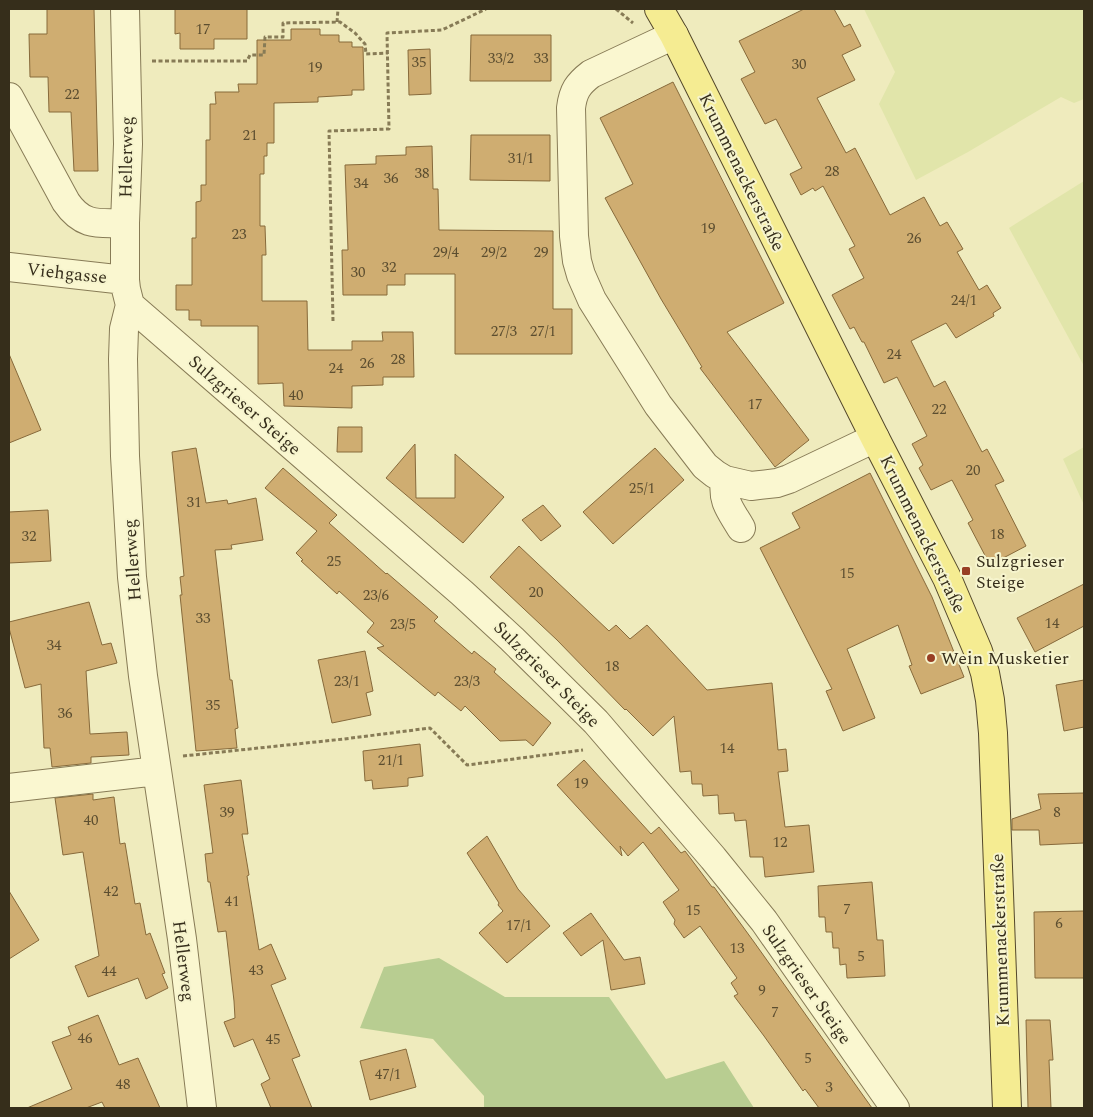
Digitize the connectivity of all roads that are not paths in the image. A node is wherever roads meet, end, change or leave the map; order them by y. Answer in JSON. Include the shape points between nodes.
{"nodes":[{"id":1,"x":125,"y":9,"type":"edge"},
{"id":2,"x":659,"y":9,"type":"edge"},
{"id":3,"x":674,"y":35,"type":"junction"},
{"id":4,"x":9,"y":97,"type":"edge"},
{"id":5,"x":125,"y":223,"type":"junction"},
{"id":6,"x":9,"y":267,"type":"edge"},
{"id":7,"x":128,"y":292,"type":"junction"},
{"id":8,"x":875,"y":438,"type":"junction"},
{"id":9,"x":725,"y":480,"type":"junction"},
{"id":10,"x":741,"y":528,"type":"dead end"},
{"id":11,"x":156,"y":765,"type":"junction"},
{"id":12,"x":9,"y":788,"type":"edge"},
{"id":13,"x":202,"y":1108,"type":"edge"},
{"id":14,"x":895,"y":1108,"type":"edge"},
{"id":15,"x":1007,"y":1108,"type":"edge"}],
"edges":[{"from":1,"to":5,"type":"street","name":"Hellerweg","via":[[128,144]]},
{"from":2,"to":3,"type":"main road","name":"Krummenackerstraße"},
{"from":3,"to":8,"type":"main road","name":"Krummenackerstraße"},
{"from":3,"to":9,"type":"street","via":[[591,74],[574,92],[571,108],[574,236],[577,261],[592,300],[666,417],[706,466]]},
{"from":4,"to":5,"type":"street","via":[[70,208],[87,221]]},
{"from":5,"to":7,"type":"street","name":"Hellerweg"},
{"from":6,"to":7,"type":"street","name":"Viehgasse"},
{"from":7,"to":11,"type":"street","name":"Hellerweg","via":[[123,341],[132,577]]},
{"from":7,"to":14,"type":"street","name":"Sulzgrieser Steige","via":[[512,639],[616,744],[764,921]]},
{"from":8,"to":9,"type":"street","via":[[789,479],[751,486]]},
{"from":8,"to":15,"type":"main road","name":"Krummenackerstraße","via":[[946,578],[978,651],[988,691],[993,734]]},
{"from":9,"to":10,"type":"street","via":[[726,502]]},
{"from":11,"to":12,"type":"street"},
{"from":11,"to":13,"type":"street","name":"Hellerweg","via":[[182,939]]}]}
